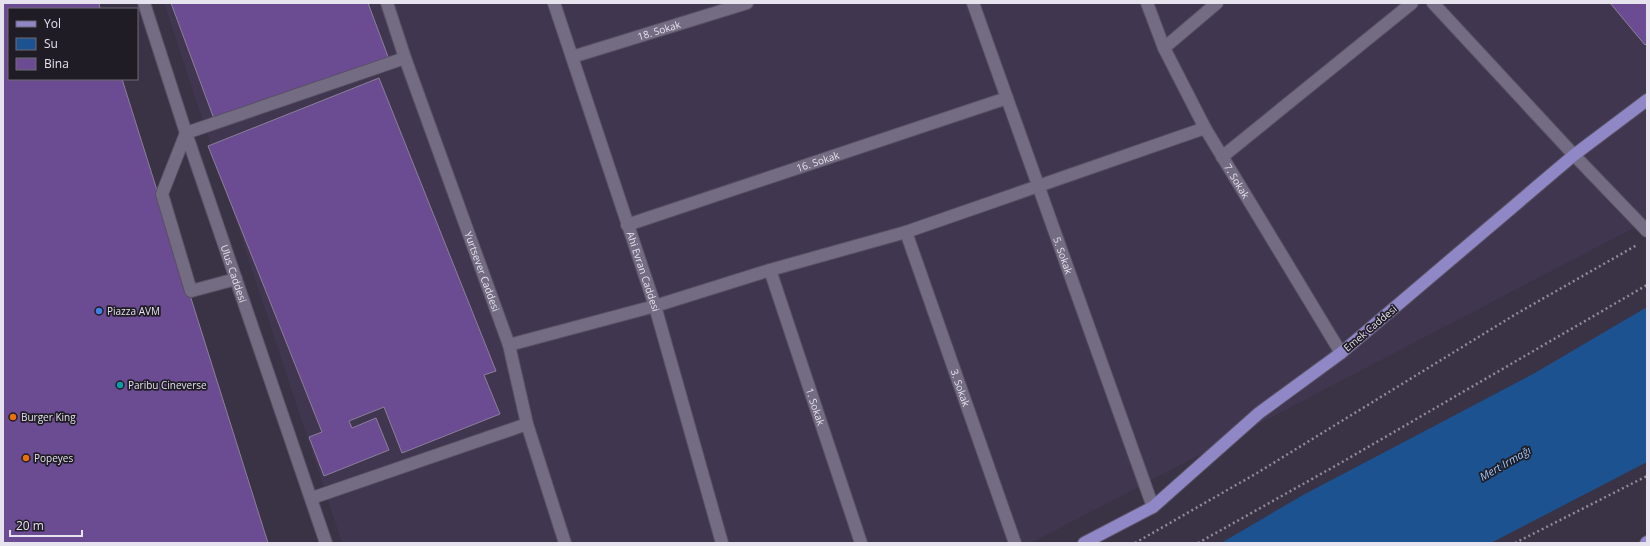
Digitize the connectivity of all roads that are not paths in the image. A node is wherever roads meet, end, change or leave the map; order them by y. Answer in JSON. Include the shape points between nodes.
{"nodes":[{"id":1,"x":144,"y":3,"type":"edge"},
{"id":2,"x":388,"y":3,"type":"edge"},
{"id":3,"x":554,"y":3,"type":"edge"},
{"id":4,"x":747,"y":3,"type":"edge"},
{"id":5,"x":973,"y":3,"type":"edge"},
{"id":6,"x":1147,"y":3,"type":"edge"},
{"id":7,"x":1217,"y":3,"type":"edge"},
{"id":8,"x":1412,"y":3,"type":"edge"},
{"id":9,"x":1433,"y":3,"type":"edge"},
{"id":10,"x":1164,"y":48,"type":"junction"},
{"id":11,"x":572,"y":57,"type":"junction"},
{"id":12,"x":405,"y":58,"type":"junction"},
{"id":13,"x":1008,"y":98,"type":"junction"},
{"id":14,"x":1647,"y":100,"type":"edge"},
{"id":15,"x":1205,"y":128,"type":"junction"},
{"id":16,"x":186,"y":133,"type":"junction"},
{"id":17,"x":1574,"y":155,"type":"junction"},
{"id":18,"x":1222,"y":157,"type":"junction"},
{"id":19,"x":1038,"y":185,"type":"junction"},
{"id":20,"x":627,"y":225,"type":"junction"},
{"id":21,"x":1647,"y":231,"type":"edge"},
{"id":22,"x":906,"y":232,"type":"junction"},
{"id":23,"x":770,"y":270,"type":"junction"},
{"id":24,"x":236,"y":279,"type":"junction"},
{"id":25,"x":655,"y":306,"type":"junction"},
{"id":26,"x":509,"y":345,"type":"junction"},
{"id":27,"x":1341,"y":353,"type":"junction"},
{"id":28,"x":527,"y":424,"type":"junction"},
{"id":29,"x":312,"y":498,"type":"junction"},
{"id":30,"x":1153,"y":507,"type":"junction"},
{"id":31,"x":326,"y":543,"type":"edge"},
{"id":32,"x":565,"y":543,"type":"edge"},
{"id":33,"x":722,"y":543,"type":"edge"},
{"id":34,"x":861,"y":543,"type":"edge"},
{"id":35,"x":1015,"y":543,"type":"edge"},
{"id":36,"x":1084,"y":543,"type":"edge"}],
"edges":[{"from":1,"to":16,"type":"street","name":"Ulus Caddesi"},
{"from":2,"to":12,"type":"street","name":"Yurtsever Caddesi"},
{"from":3,"to":11,"type":"street","name":"Ahi Evran Caddesi"},
{"from":4,"to":11,"type":"street","name":"18. Sokak"},
{"from":5,"to":13,"type":"street","name":"5. Sokak"},
{"from":6,"to":10,"type":"street","name":"7. Sokak"},
{"from":7,"to":10,"type":"street"},
{"from":8,"to":18,"type":"street"},
{"from":9,"to":17,"type":"street"},
{"from":10,"to":15,"type":"street","name":"7. Sokak"},
{"from":11,"to":20,"type":"street","name":"Ahi Evran Caddesi"},
{"from":12,"to":16,"type":"street"},
{"from":12,"to":26,"type":"street","name":"Yurtsever Caddesi"},
{"from":13,"to":19,"type":"street","name":"5. Sokak"},
{"from":13,"to":20,"type":"street","name":"16. Sokak"},
{"from":14,"to":17,"type":"main road","name":"Emek Caddesi"},
{"from":15,"to":18,"type":"street","name":"7. Sokak"},
{"from":15,"to":19,"type":"street"},
{"from":16,"to":24,"type":"street","name":"Ulus Caddesi"},
{"from":16,"to":24,"type":"street","via":[[162,194],[191,291]]},
{"from":17,"to":21,"type":"street"},
{"from":17,"to":27,"type":"main road","name":"Emek Caddesi"},
{"from":18,"to":27,"type":"street","name":"7. Sokak"},
{"from":19,"to":22,"type":"street"},
{"from":19,"to":30,"type":"street","name":"5. Sokak"},
{"from":20,"to":25,"type":"street","name":"Ahi Evran Caddesi"},
{"from":22,"to":23,"type":"street"},
{"from":22,"to":35,"type":"street","name":"3. Sokak"},
{"from":23,"to":25,"type":"street"},
{"from":23,"to":34,"type":"street","name":"1. Sokak"},
{"from":24,"to":29,"type":"street","name":"Ulus Caddesi"},
{"from":25,"to":26,"type":"street"},
{"from":25,"to":33,"type":"street","name":"Ahi Evran Caddesi"},
{"from":26,"to":28,"type":"street","name":"Yurtsever Caddesi"},
{"from":27,"to":30,"type":"main road","name":"Emek Caddesi","via":[[1259,412]]},
{"from":28,"to":29,"type":"street"},
{"from":28,"to":32,"type":"street","name":"Yurtsever Caddesi"},
{"from":29,"to":31,"type":"street","name":"Ulus Caddesi"},
{"from":30,"to":36,"type":"main road","name":"Emek Caddesi"}]}
